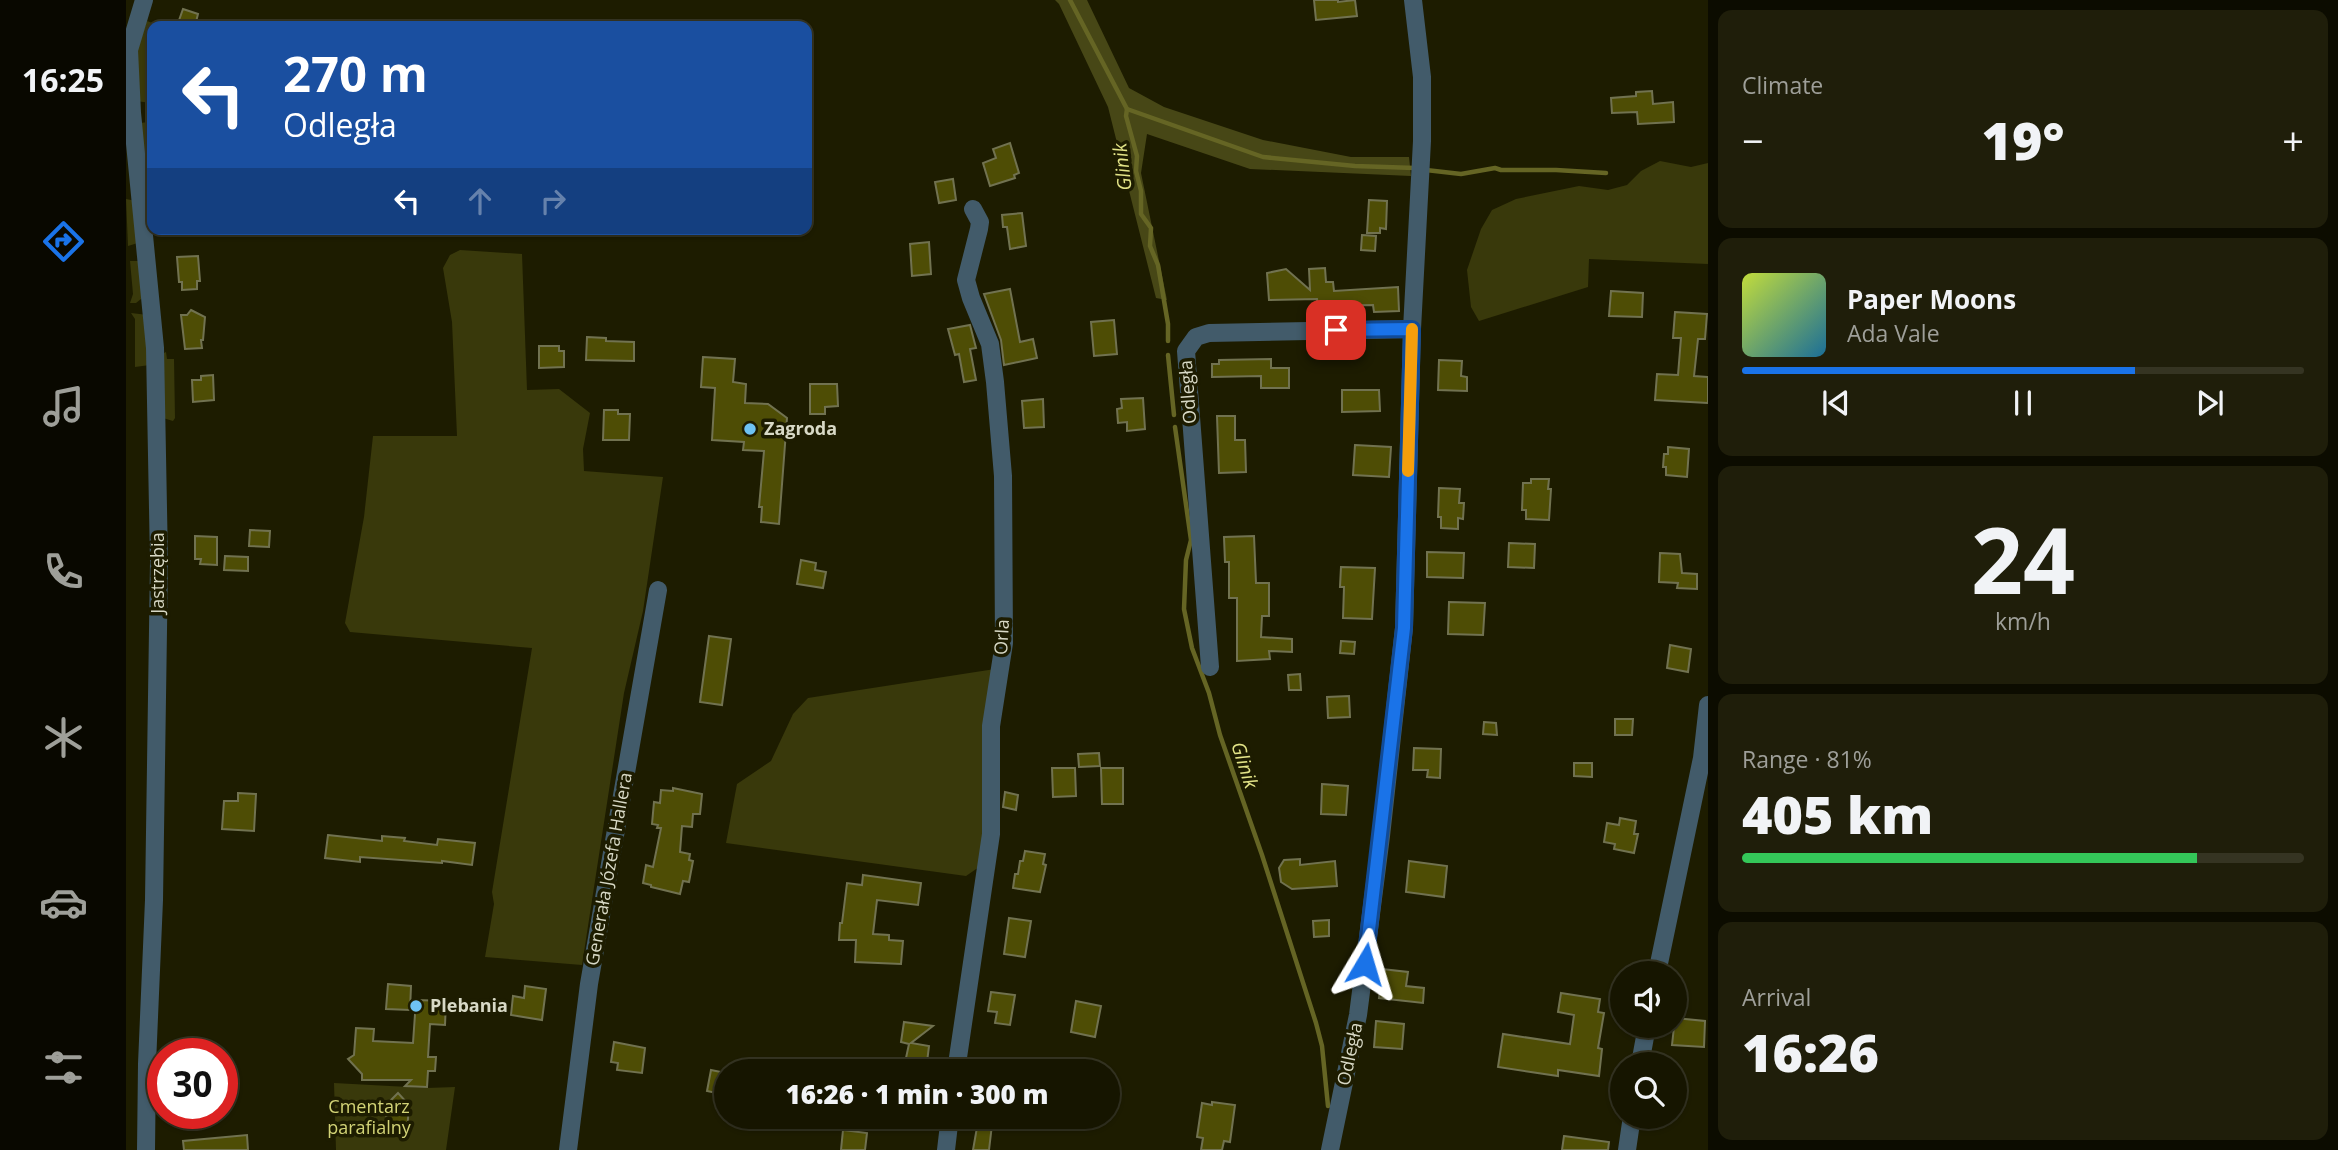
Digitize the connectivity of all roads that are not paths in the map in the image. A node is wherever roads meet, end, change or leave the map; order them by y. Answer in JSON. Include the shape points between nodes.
{"nodes":[{"id":1,"x":144,"y":0,"type":"edge"},
{"id":2,"x":1413,"y":0,"type":"edge"},
{"id":3,"x":127,"y":50,"type":"edge"},
{"id":4,"x":973,"y":209,"type":"dead end"},
{"id":5,"x":1412,"y":329,"type":"junction"},
{"id":6,"x":658,"y":590,"type":"dead end"},
{"id":7,"x":1210,"y":667,"type":"dead end"},
{"id":8,"x":1708,"y":705,"type":"edge"},
{"id":9,"x":1660,"y":961,"type":"edge"},
{"id":10,"x":958,"y":1059,"type":"edge"},
{"id":11,"x":948,"y":1129,"type":"edge"},
{"id":12,"x":1630,"y":1129,"type":"edge"},
{"id":13,"x":146,"y":1150,"type":"edge"},
{"id":14,"x":568,"y":1150,"type":"edge"},
{"id":15,"x":946,"y":1150,"type":"edge"},
{"id":16,"x":1330,"y":1150,"type":"edge"},
{"id":17,"x":1627,"y":1150,"type":"edge"}],
"edges":[{"from":1,"to":3,"type":"street","name":"Jastrzębia"},
{"from":2,"to":5,"type":"street","name":"Odległa","via":[[1422,77],[1422,141]]},
{"from":3,"to":13,"type":"street","name":"Jastrzębia","via":[[155,348],[159,562]]},
{"from":4,"to":10,"type":"street","name":"Orla","via":[[980,222],[966,280],[990,344],[995,382],[1003,477],[1004,643],[991,726],[991,834]]},
{"from":5,"to":7,"type":"street","name":"Odległa","via":[[1209,333],[1196,337],[1186,351]]},
{"from":5,"to":16,"type":"street","name":"Odległa","via":[[1402,642],[1358,1015]]},
{"from":6,"to":14,"type":"street","name":"Generała Józefa Hallera","via":[[589,984]]},
{"from":8,"to":9,"type":"street","via":[[1702,758]]},
{"from":11,"to":15,"type":"street"},
{"from":12,"to":17,"type":"street"}]}
